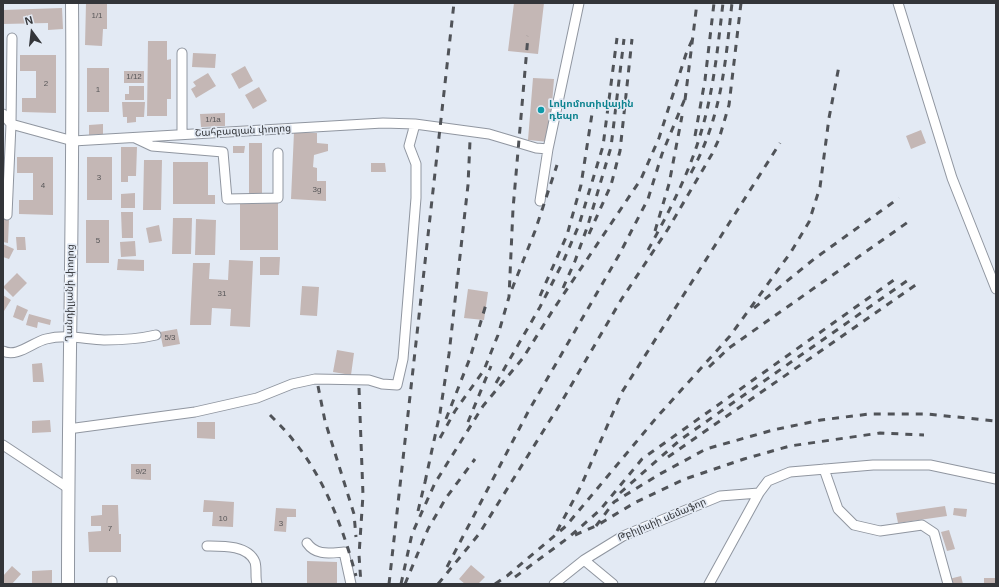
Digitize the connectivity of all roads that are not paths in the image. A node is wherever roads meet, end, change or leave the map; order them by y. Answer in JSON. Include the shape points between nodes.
{"nodes":[{"id":1,"x":72,"y":3,"type":"edge"},
{"id":2,"x":579,"y":3,"type":"edge"},
{"id":3,"x":898,"y":3,"type":"edge"},
{"id":4,"x":12,"y":38,"type":"dead end"},
{"id":5,"x":182,"y":53,"type":"dead end"},
{"id":6,"x":3,"y":114,"type":"edge"},
{"id":7,"x":11,"y":124,"type":"junction"},
{"id":8,"x":415,"y":124,"type":"junction"},
{"id":9,"x":182,"y":134,"type":"junction"},
{"id":10,"x":133,"y":137,"type":"junction"},
{"id":11,"x":73,"y":141,"type":"junction"},
{"id":12,"x":548,"y":149,"type":"junction"},
{"id":13,"x":278,"y":153,"type":"dead end"},
{"id":14,"x":540,"y":201,"type":"dead end"},
{"id":15,"x":7,"y":214,"type":"dead end"},
{"id":16,"x":996,"y":289,"type":"edge"},
{"id":17,"x":156,"y":335,"type":"dead end"},
{"id":18,"x":70,"y":336,"type":"junction"},
{"id":19,"x":3,"y":351,"type":"edge"},
{"id":20,"x":68,"y":429,"type":"junction"},
{"id":21,"x":3,"y":445,"type":"edge"},
{"id":22,"x":824,"y":469,"type":"junction"},
{"id":23,"x":996,"y":479,"type":"edge"},
{"id":24,"x":68,"y":488,"type":"junction"},
{"id":25,"x":759,"y":493,"type":"junction"},
{"id":26,"x":307,"y":543,"type":"dead end"},
{"id":27,"x":207,"y":546,"type":"dead end"},
{"id":28,"x":584,"y":560,"type":"junction"},
{"id":29,"x":68,"y":584,"type":"edge"},
{"id":30,"x":257,"y":584,"type":"edge"},
{"id":31,"x":351,"y":584,"type":"edge"},
{"id":32,"x":554,"y":584,"type":"edge"},
{"id":33,"x":613,"y":584,"type":"edge"},
{"id":34,"x":708,"y":584,"type":"edge"},
{"id":35,"x":948,"y":584,"type":"edge"}],
"edges":[{"from":1,"to":11,"type":"main road","name":"Ղանդիլյանի փողոց"},
{"from":2,"to":12,"type":"street"},
{"from":3,"to":16,"type":"street","via":[[952,178]]},
{"from":4,"to":7,"type":"street"},
{"from":5,"to":9,"type":"street"},
{"from":6,"to":7,"type":"street"},
{"from":7,"to":11,"type":"street","name":"Շահբազյան փողոց"},
{"from":7,"to":15,"type":"street"},
{"from":8,"to":9,"type":"street","name":"Շահբազյան փողոց","via":[[383,123]]},
{"from":8,"to":12,"type":"street","name":"Շահբազյան փողոց","via":[[489,134]]},
{"from":8,"to":20,"type":"street","via":[[409,146],[416,164],[416,198],[402,359],[397,385],[369,380],[315,379],[292,384],[257,398],[195,412]]},
{"from":9,"to":10,"type":"street","name":"Շահբազյան փողոց"},
{"from":10,"to":11,"type":"street","name":"Շահբազյան փողոց"},
{"from":10,"to":13,"type":"street","via":[[152,146],[224,152],[227,199],[278,198]]},
{"from":11,"to":18,"type":"main road","name":"Ղանդիլյանի փողոց"},
{"from":12,"to":14,"type":"street"},
{"from":17,"to":18,"type":"street","via":[[103,340]]},
{"from":18,"to":19,"type":"street","via":[[45,339],[7,353]]},
{"from":18,"to":20,"type":"main road","name":"Ղանդիլյանի փողոց"},
{"from":20,"to":24,"type":"main road","name":"Ղանդիլյանի փողոց"},
{"from":21,"to":24,"type":"street"},
{"from":22,"to":23,"type":"street","via":[[873,465],[930,465]]},
{"from":22,"to":25,"type":"street","via":[[790,472],[768,481]]},
{"from":22,"to":35,"type":"street","via":[[838,509],[854,525],[880,531],[922,525],[934,533]]},
{"from":24,"to":29,"type":"main road","name":"Ղանդիլյանի փողոց"},
{"from":25,"to":28,"type":"street","name":"Թբիլիսիի սեմաֆոր","via":[[720,496],[623,536]]},
{"from":25,"to":34,"type":"street"},
{"from":26,"to":31,"type":"street","via":[[321,553],[344,552]]},
{"from":27,"to":30,"type":"street","via":[[229,547],[248,553],[255,563]]},
{"from":28,"to":32,"type":"street","name":"Թբիլիսիի սեմաֆոր"},
{"from":28,"to":33,"type":"street"}]}
